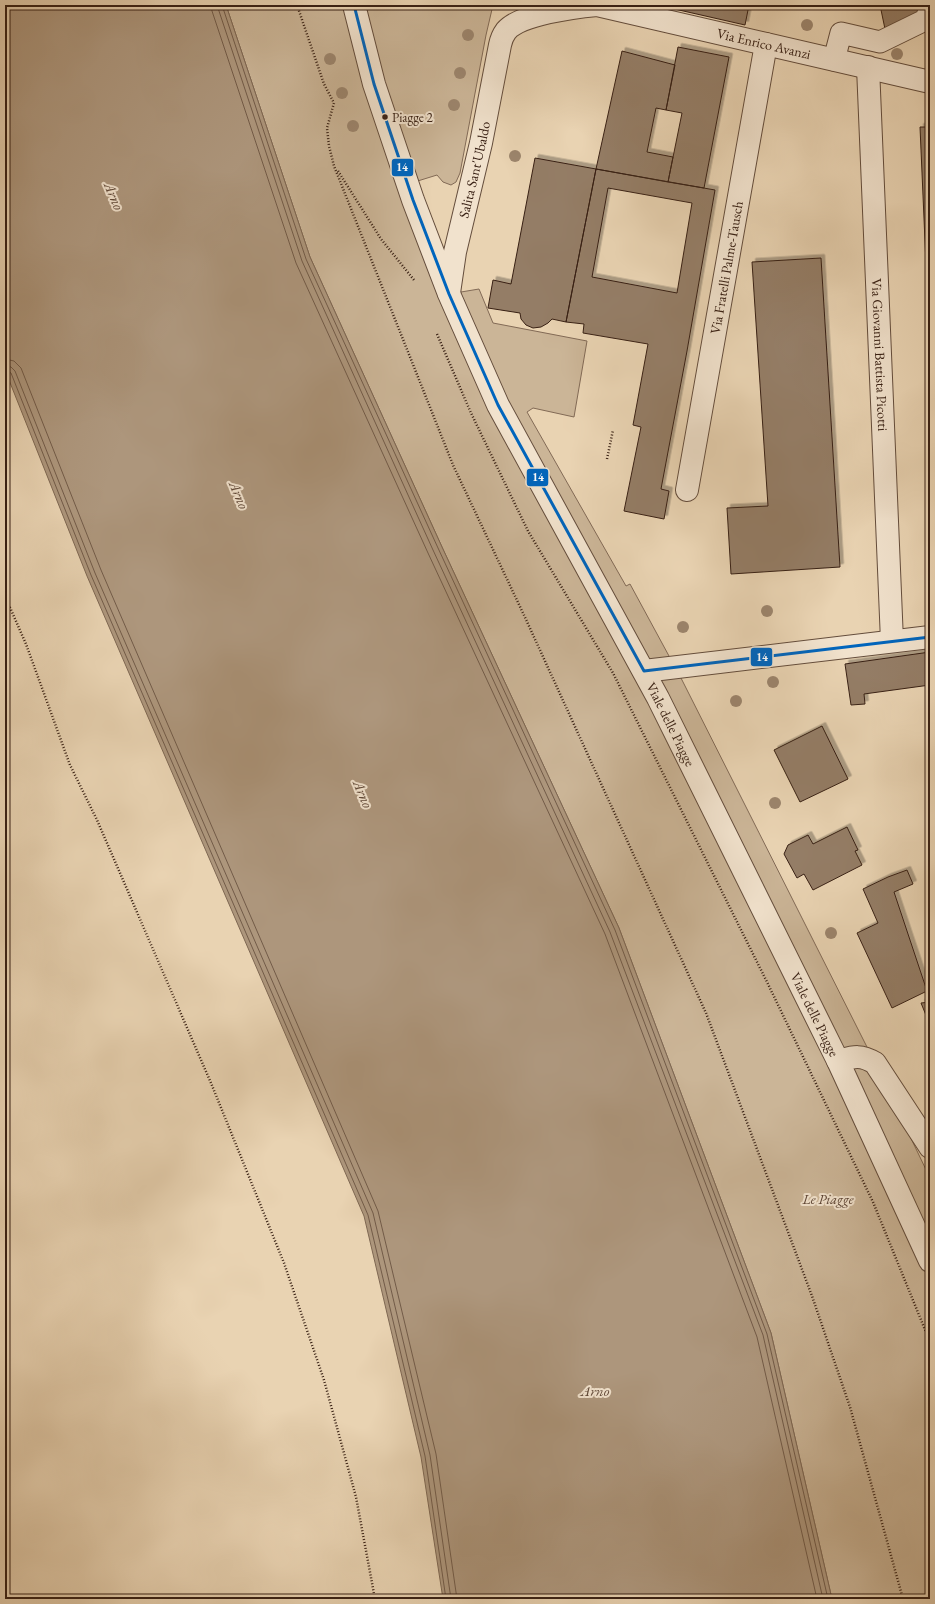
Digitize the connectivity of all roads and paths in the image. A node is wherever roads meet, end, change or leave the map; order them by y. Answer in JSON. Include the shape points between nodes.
{"nodes":[{"id":1,"x":297,"y":5,"type":"edge"},
{"id":2,"x":354,"y":5,"type":"edge"},
{"id":3,"x":597,"y":5,"type":"edge"},
{"id":4,"x":930,"y":10,"type":"edge"},
{"id":5,"x":766,"y":44,"type":"junction"},
{"id":6,"x":500,"y":45,"type":"joint"},
{"id":7,"x":834,"y":60,"type":"junction"},
{"id":8,"x":868,"y":67,"type":"junction"},
{"id":9,"x":930,"y":82,"type":"edge"},
{"id":10,"x":334,"y":166,"type":"junction"},
{"id":11,"x":414,"y":280,"type":"dead end"},
{"id":12,"x":449,"y":294,"type":"junction"},
{"id":13,"x":437,"y":334,"type":"dead end"},
{"id":14,"x":613,"y":430,"type":"dead end"},
{"id":15,"x":607,"y":459,"type":"dead end"},
{"id":16,"x":687,"y":490,"type":"dead end"},
{"id":17,"x":5,"y":596,"type":"edge"},
{"id":18,"x":930,"y":637,"type":"edge"},
{"id":19,"x":892,"y":641,"type":"junction"},
{"id":20,"x":644,"y":671,"type":"junction"},
{"id":21,"x":838,"y":1061,"type":"junction"},
{"id":22,"x":930,"y":1147,"type":"edge"},
{"id":23,"x":930,"y":1261,"type":"edge"},
{"id":24,"x":930,"y":1342,"type":"edge"},
{"id":25,"x":375,"y":1599,"type":"edge"},
{"id":26,"x":903,"y":1599,"type":"edge"}],
"edges":[{"from":1,"to":10,"type":"path","via":[[324,84],[334,103],[327,128]]},
{"from":2,"to":12,"type":"street","name":"Viale delle Piagge","via":[[374,84],[413,200]]},
{"from":3,"to":5,"type":"street","name":"Via Enrico Avanzi"},
{"from":3,"to":6,"type":"street","name":"Via Enrico Avanzi","via":[[526,19],[506,30]]},
{"from":4,"to":7,"type":"street","via":[[925,20],[880,42],[841,33]]},
{"from":5,"to":7,"type":"street","name":"Via Enrico Avanzi"},
{"from":5,"to":16,"type":"street","name":"Via Fratelli Palme-Tausch"},
{"from":6,"to":12,"type":"street","name":"Salita Sant'Ubaldo"},
{"from":7,"to":8,"type":"street","name":"Via Enrico Avanzi"},
{"from":8,"to":9,"type":"street","name":"Via Enrico Avanzi"},
{"from":8,"to":19,"type":"street","name":"Via Giovanni Battista Picotti"},
{"from":10,"to":11,"type":"path","via":[[381,239]]},
{"from":10,"to":26,"type":"path","via":[[453,465],[706,1014],[812,1296],[850,1407]]},
{"from":12,"to":20,"type":"street","name":"Viale delle Piagge","via":[[498,405]]},
{"from":13,"to":24,"type":"path","via":[[471,413],[528,531],[613,673],[767,982],[873,1202]]},
{"from":14,"to":15,"type":"path"},
{"from":17,"to":25,"type":"path","via":[[26,644],[70,765],[97,820],[211,1083],[284,1262],[324,1380],[356,1497]]},
{"from":18,"to":19,"type":"street"},
{"from":19,"to":20,"type":"street"},
{"from":20,"to":21,"type":"street","name":"Viale delle Piagge"},
{"from":21,"to":22,"type":"street","via":[[864,1057],[875,1063]]},
{"from":21,"to":23,"type":"street","name":"Viale delle Piagge"}]}
